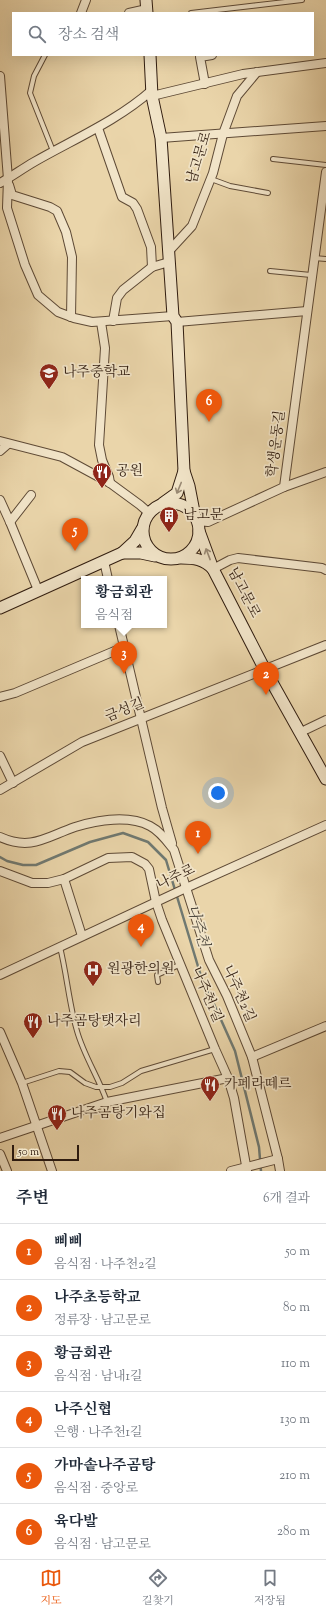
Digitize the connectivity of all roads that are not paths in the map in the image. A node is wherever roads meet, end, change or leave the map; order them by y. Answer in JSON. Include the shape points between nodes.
{"nodes":[{"id":1,"x":86,"y":0,"type":"edge"},
{"id":2,"x":302,"y":0,"type":"edge"},
{"id":3,"x":147,"y":7,"type":"edge"},
{"id":4,"x":81,"y":12,"type":"edge"},
{"id":5,"x":132,"y":12,"type":"edge"},
{"id":6,"x":200,"y":12,"type":"edge"},
{"id":7,"x":44,"y":56,"type":"edge"},
{"id":8,"x":150,"y":56,"type":"edge"},
{"id":9,"x":206,"y":56,"type":"edge"},
{"id":10,"x":326,"y":63,"type":"edge"},
{"id":11,"x":257,"y":72,"type":"junction"},
{"id":12,"x":0,"y":76,"type":"edge"},
{"id":13,"x":205,"y":84,"type":"junction"},
{"id":14,"x":152,"y":93,"type":"junction"},
{"id":15,"x":326,"y":126,"type":"edge"},
{"id":16,"x":98,"y":128,"type":"junction"},
{"id":17,"x":223,"y":134,"type":"junction"},
{"id":18,"x":161,"y":138,"type":"junction"},
{"id":19,"x":53,"y":151,"type":"junction"},
{"id":20,"x":273,"y":158,"type":"dead end"},
{"id":21,"x":326,"y":165,"type":"edge"},
{"id":22,"x":326,"y":172,"type":"edge"},
{"id":23,"x":8,"y":179,"type":"junction"},
{"id":24,"x":210,"y":179,"type":"junction"},
{"id":25,"x":0,"y":184,"type":"edge"},
{"id":26,"x":268,"y":193,"type":"dead end"},
{"id":27,"x":169,"y":256,"type":"junction"},
{"id":28,"x":314,"y":258,"type":"junction"},
{"id":29,"x":326,"y":260,"type":"edge"},
{"id":30,"x":152,"y":267,"type":"junction"},
{"id":31,"x":270,"y":271,"type":"dead end"},
{"id":32,"x":311,"y":275,"type":"junction"},
{"id":33,"x":307,"y":311,"type":"junction"},
{"id":34,"x":71,"y":317,"type":"junction"},
{"id":35,"x":175,"y":319,"type":"junction"},
{"id":36,"x":114,"y":321,"type":"junction"},
{"id":37,"x":101,"y":322,"type":"junction"},
{"id":38,"x":4,"y":443,"type":"edge"},
{"id":39,"x":0,"y":451,"type":"edge"},
{"id":40,"x":184,"y":471,"type":"junction"},
{"id":41,"x":326,"y":472,"type":"edge"},
{"id":42,"x":110,"y":483,"type":"junction"},
{"id":43,"x":284,"y":487,"type":"junction"},
{"id":44,"x":30,"y":496,"type":"dead end"},
{"id":45,"x":0,"y":500,"type":"edge"},
{"id":46,"x":158,"y":506,"type":"junction"},
{"id":47,"x":149,"y":513,"type":"junction"},
{"id":48,"x":10,"y":522,"type":"junction"},
{"id":49,"x":197,"y":523,"type":"junction"},
{"id":50,"x":142,"y":529,"type":"junction"},
{"id":51,"x":122,"y":553,"type":"junction"},
{"id":52,"x":180,"y":558,"type":"junction"},
{"id":53,"x":162,"y":559,"type":"junction"},
{"id":54,"x":104,"y":561,"type":"junction"},
{"id":55,"x":213,"y":569,"type":"junction"},
{"id":56,"x":326,"y":570,"type":"edge"},
{"id":57,"x":107,"y":576,"type":"edge"},
{"id":58,"x":38,"y":590,"type":"junction"},
{"id":59,"x":0,"y":608,"type":"edge"},
{"id":60,"x":120,"y":628,"type":"edge"},
{"id":61,"x":326,"y":645,"type":"edge"},
{"id":62,"x":124,"y":647,"type":"junction"},
{"id":63,"x":265,"y":670,"type":"junction"},
{"id":64,"x":0,"y":697,"type":"edge"},
{"id":65,"x":141,"y":719,"type":"junction"},
{"id":66,"x":326,"y":720,"type":"edge"},
{"id":67,"x":301,"y":732,"type":"junction"},
{"id":68,"x":0,"y":756,"type":"edge"},
{"id":69,"x":324,"y":772,"type":"edge"},
{"id":70,"x":13,"y":783,"type":"junction"},
{"id":71,"x":0,"y":790,"type":"edge"},
{"id":72,"x":326,"y":825,"type":"edge"},
{"id":73,"x":0,"y":836,"type":"edge"},
{"id":74,"x":174,"y":850,"type":"junction"},
{"id":75,"x":0,"y":871,"type":"edge"},
{"id":76,"x":64,"y":879,"type":"junction"},
{"id":77,"x":184,"y":889,"type":"junction"},
{"id":78,"x":157,"y":902,"type":"junction"},
{"id":79,"x":82,"y":936,"type":"junction"},
{"id":80,"x":60,"y":947,"type":"junction"},
{"id":81,"x":179,"y":965,"type":"junction"},
{"id":82,"x":0,"y":975,"type":"edge"},
{"id":83,"x":158,"y":982,"type":"dead end"},
{"id":84,"x":326,"y":1027,"type":"edge"},
{"id":85,"x":0,"y":1032,"type":"edge"},
{"id":86,"x":214,"y":1049,"type":"junction"},
{"id":87,"x":252,"y":1056,"type":"junction"},
{"id":88,"x":228,"y":1078,"type":"junction"},
{"id":89,"x":22,"y":1083,"type":"junction"},
{"id":90,"x":102,"y":1087,"type":"junction"},
{"id":91,"x":107,"y":1102,"type":"junction"},
{"id":92,"x":37,"y":1125,"type":"junction"},
{"id":93,"x":0,"y":1138,"type":"edge"},
{"id":94,"x":0,"y":1154,"type":"edge"},
{"id":95,"x":278,"y":1159,"type":"junction"},
{"id":96,"x":247,"y":1169,"type":"edge"},
{"id":97,"x":7,"y":1171,"type":"edge"},
{"id":98,"x":52,"y":1171,"type":"edge"},
{"id":99,"x":231,"y":1171,"type":"edge"},
{"id":100,"x":280,"y":1171,"type":"edge"}],
"edges":[{"from":1,"to":4,"type":"street"},
{"from":2,"to":6,"type":"lane"},
{"from":3,"to":5,"type":"street"},
{"from":7,"to":19,"type":"lane","via":[[34,76],[30,93]]},
{"from":8,"to":14,"type":"street","name":"남고문로"},
{"from":9,"to":13,"type":"street","via":[[200,57]]},
{"from":10,"to":11,"type":"street"},
{"from":11,"to":13,"type":"street"},
{"from":11,"to":17,"type":"street","name":"남고문로","via":[[237,96]]},
{"from":12,"to":23,"type":"street"},
{"from":13,"to":14,"type":"street"},
{"from":14,"to":16,"type":"street"},
{"from":14,"to":18,"type":"street","name":"남고문로"},
{"from":15,"to":17,"type":"street"},
{"from":16,"to":19,"type":"street"},
{"from":16,"to":30,"type":"street","via":[[122,197],[133,203],[137,209],[151,247]]},
{"from":17,"to":18,"type":"street"},
{"from":17,"to":24,"type":"street","name":"남고문로"},
{"from":18,"to":27,"type":"street","name":"남고문로"},
{"from":19,"to":23,"type":"street"},
{"from":20,"to":21,"type":"lane"},
{"from":22,"to":28,"type":"street","name":"학생운동길"},
{"from":23,"to":25,"type":"street"},
{"from":23,"to":34,"type":"street","via":[[9,213],[38,295],[58,312]]},
{"from":23,"to":34,"type":"street","via":[[12,195],[57,211],[66,232],[72,257]]},
{"from":24,"to":26,"type":"lane","via":[[230,186]]},
{"from":24,"to":27,"type":"street","name":"남고문로","via":[[192,226]]},
{"from":27,"to":30,"type":"street"},
{"from":27,"to":35,"type":"street","name":"남고문로"},
{"from":28,"to":29,"type":"lane"},
{"from":28,"to":32,"type":"street","name":"학생운동길"},
{"from":30,"to":36,"type":"street","via":[[123,290],[117,298]]},
{"from":31,"to":32,"type":"lane"},
{"from":32,"to":33,"type":"street","name":"학생운동길"},
{"from":33,"to":35,"type":"street"},
{"from":33,"to":43,"type":"street","name":"학생운동길"},
{"from":34,"to":37,"type":"street"},
{"from":35,"to":36,"type":"street"},
{"from":35,"to":40,"type":"street","name":"남고문로"},
{"from":36,"to":37,"type":"street"},
{"from":37,"to":42,"type":"street","via":[[105,348],[99,445]]},
{"from":38,"to":39,"type":"street"},
{"from":38,"to":42,"type":"street","via":[[62,457]]},
{"from":40,"to":46,"type":"street","one_way":true,"via":[[177,493]]},
{"from":40,"to":49,"type":"street"},
{"from":41,"to":43,"type":"street"},
{"from":42,"to":47,"type":"street"},
{"from":43,"to":49,"type":"street","name":"학생운동길","via":[[208,522]]},
{"from":44,"to":48,"type":"street"},
{"from":45,"to":48,"type":"street"},
{"from":46,"to":47,"type":"street"},
{"from":46,"to":49,"type":"street","via":[[168,503],[186,507]]},
{"from":47,"to":50,"type":"street"},
{"from":48,"to":58,"type":"street"},
{"from":49,"to":52,"type":"street","via":[[198,539],[188,554]]},
{"from":55,"to":49,"type":"street","one_way":true},
{"from":50,"to":51,"type":"street","via":[[135,541]]},
{"from":50,"to":53,"type":"street","via":[[147,547]]},
{"from":51,"to":53,"type":"street","via":[[148,554]]},
{"from":51,"to":54,"type":"street"},
{"from":52,"to":53,"type":"street"},
{"from":52,"to":55,"type":"street","via":[[202,560]]},
{"from":54,"to":57,"type":"street"},
{"from":54,"to":58,"type":"street"},
{"from":55,"to":56,"type":"street","name":"남고문로","via":[[238,558]]},
{"from":55,"to":63,"type":"street","name":"남고문로"},
{"from":58,"to":59,"type":"street"},
{"from":60,"to":62,"type":"street"},
{"from":61,"to":63,"type":"street","name":"금성길"},
{"from":62,"to":64,"type":"street"},
{"from":62,"to":65,"type":"street"},
{"from":63,"to":65,"type":"street","name":"금성길"},
{"from":63,"to":67,"type":"street","name":"남고문로"},
{"from":65,"to":70,"type":"street","name":"금성길","via":[[82,742]]},
{"from":65,"to":74,"type":"street"},
{"from":66,"to":67,"type":"street"},
{"from":67,"to":69,"type":"street","name":"남고문로"},
{"from":68,"to":70,"type":"street"},
{"from":70,"to":71,"type":"street","name":"금성길"},
{"from":72,"to":77,"type":"street","name":"나주로"},
{"from":73,"to":74,"type":"street","name":"나주천2길","via":[[18,843],[35,843],[77,827],[107,821],[134,821],[158,831]]},
{"from":74,"to":77,"type":"street","name":"나주천2길"},
{"from":75,"to":76,"type":"street","name":"나주천1길","via":[[32,883]]},
{"from":76,"to":78,"type":"street","name":"나주천1길","via":[[108,858],[132,857],[149,869]]},
{"from":76,"to":79,"type":"street"},
{"from":77,"to":78,"type":"street","name":"나주로"},
{"from":77,"to":87,"type":"street","name":"나주천2길","via":[[209,960]]},
{"from":78,"to":79,"type":"street","name":"나주로"},
{"from":78,"to":81,"type":"street","name":"나주천1길"},
{"from":79,"to":80,"type":"street","name":"나주로"},
{"from":80,"to":82,"type":"street","name":"나주로"},
{"from":80,"to":90,"type":"lane","via":[[77,1032]]},
{"from":81,"to":83,"type":"lane","via":[[157,975]]},
{"from":81,"to":86,"type":"street","name":"나주천1길"},
{"from":84,"to":87,"type":"street"},
{"from":85,"to":89,"type":"street"},
{"from":86,"to":88,"type":"street","name":"나주천1길"},
{"from":86,"to":90,"type":"lane","via":[[141,1071],[122,1083]]},
{"from":87,"to":95,"type":"street","name":"나주천2길"},
{"from":88,"to":91,"type":"street"},
{"from":88,"to":96,"type":"street","name":"나주천1길"},
{"from":89,"to":90,"type":"lane","via":[[59,1071],[70,1072],[85,1083]]},
{"from":89,"to":92,"type":"street"},
{"from":90,"to":91,"type":"lane"},
{"from":91,"to":92,"type":"street"},
{"from":92,"to":93,"type":"street"},
{"from":92,"to":98,"type":"street"},
{"from":94,"to":97,"type":"street"},
{"from":95,"to":96,"type":"street"},
{"from":95,"to":100,"type":"street","name":"나주천2길"},
{"from":96,"to":99,"type":"street"}]}
